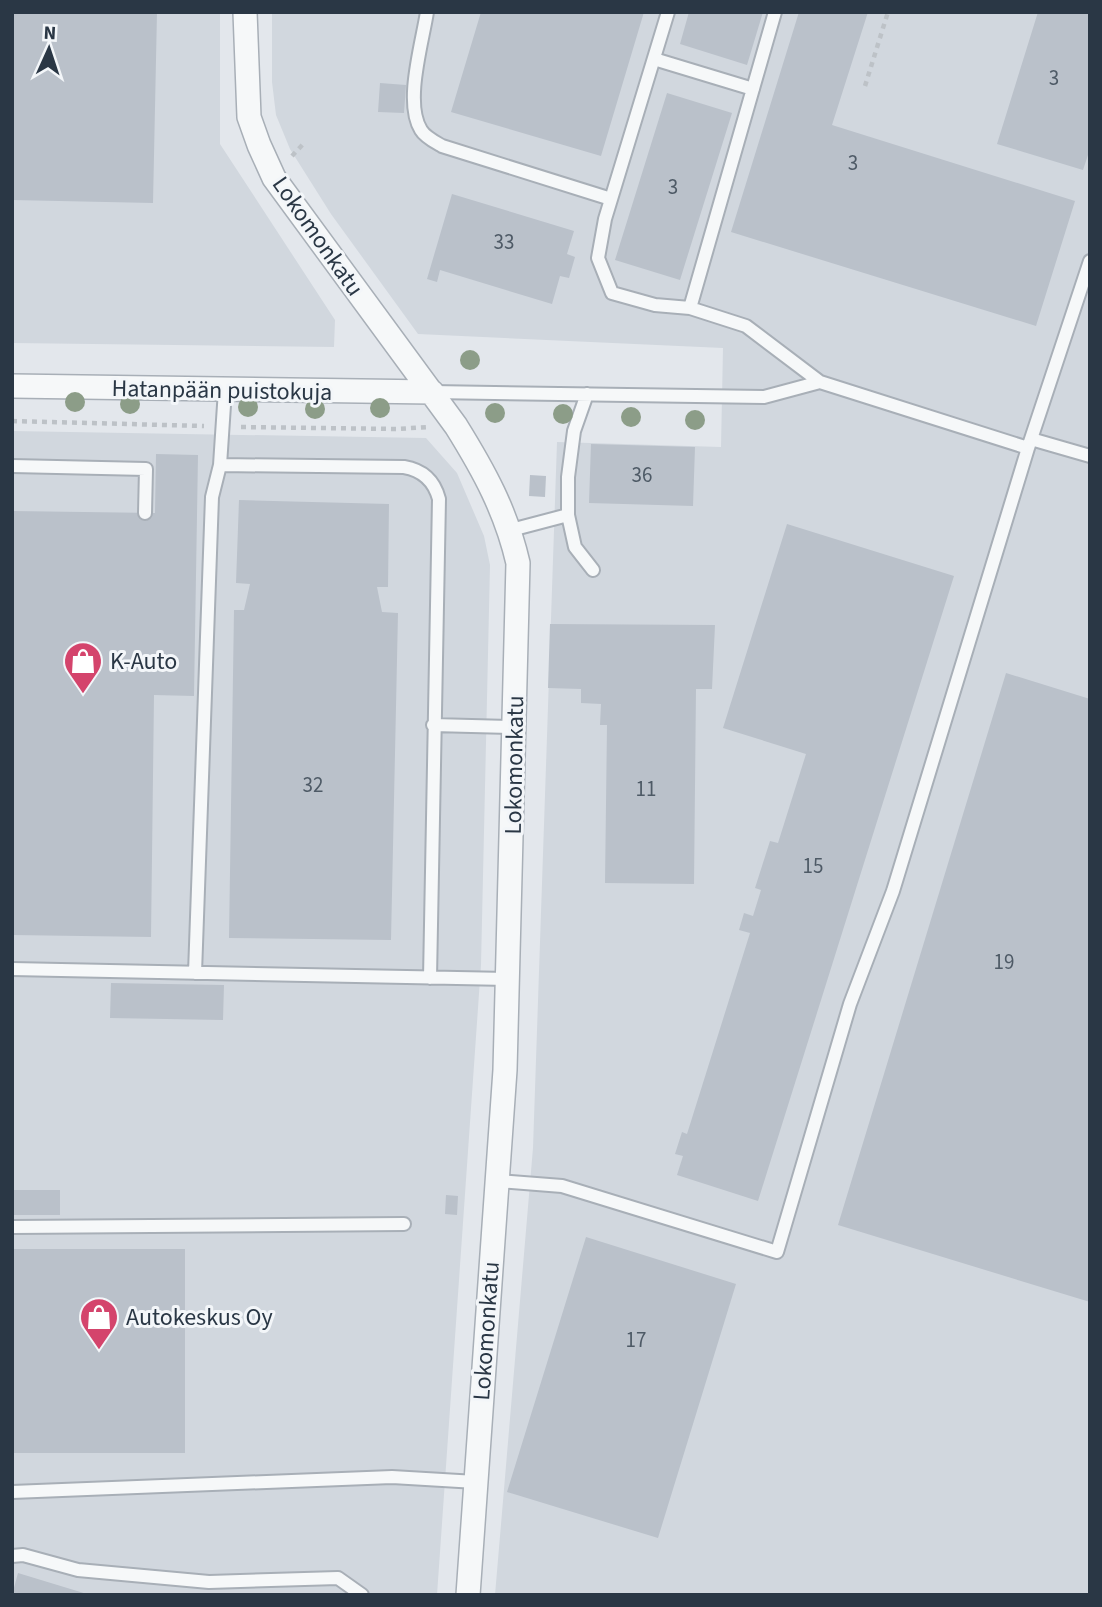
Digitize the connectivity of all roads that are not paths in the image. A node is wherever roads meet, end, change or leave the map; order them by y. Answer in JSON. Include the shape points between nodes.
{"nodes":[{"id":1,"x":245,"y":12,"type":"edge"},
{"id":2,"x":427,"y":12,"type":"edge"},
{"id":3,"x":668,"y":12,"type":"edge"},
{"id":4,"x":775,"y":12,"type":"edge"},
{"id":5,"x":654,"y":59,"type":"junction"},
{"id":6,"x":753,"y":89,"type":"junction"},
{"id":7,"x":611,"y":199,"type":"junction"},
{"id":8,"x":1090,"y":261,"type":"edge"},
{"id":9,"x":690,"y":308,"type":"junction"},
{"id":10,"x":820,"y":382,"type":"junction"},
{"id":11,"x":12,"y":386,"type":"edge"},
{"id":12,"x":225,"y":390,"type":"junction"},
{"id":13,"x":432,"y":392,"type":"junction"},
{"id":14,"x":587,"y":394,"type":"junction"},
{"id":15,"x":1030,"y":443,"type":"junction"},
{"id":16,"x":1090,"y":456,"type":"edge"},
{"id":17,"x":220,"y":464,"type":"junction"},
{"id":18,"x":12,"y":466,"type":"edge"},
{"id":19,"x":145,"y":513,"type":"dead end"},
{"id":20,"x":568,"y":515,"type":"junction"},
{"id":21,"x":510,"y":530,"type":"junction"},
{"id":22,"x":593,"y":570,"type":"dead end"},
{"id":23,"x":433,"y":725,"type":"junction"},
{"id":24,"x":515,"y":727,"type":"junction"},
{"id":25,"x":12,"y":969,"type":"edge"},
{"id":26,"x":195,"y":973,"type":"junction"},
{"id":27,"x":430,"y":978,"type":"junction"},
{"id":28,"x":508,"y":979,"type":"junction"},
{"id":29,"x":497,"y":1181,"type":"junction"},
{"id":30,"x":404,"y":1224,"type":"dead end"},
{"id":31,"x":12,"y":1227,"type":"edge"},
{"id":32,"x":476,"y":1482,"type":"junction"},
{"id":33,"x":12,"y":1492,"type":"edge"},
{"id":34,"x":12,"y":1556,"type":"edge"},
{"id":35,"x":362,"y":1595,"type":"edge"},
{"id":36,"x":468,"y":1595,"type":"edge"}],
"edges":[{"from":1,"to":13,"type":"street","name":"Lokomonkatu","via":[[249,117],[274,178]]},
{"from":2,"to":7,"type":"lane","via":[[413,113],[422,133],[442,146]]},
{"from":3,"to":5,"type":"lane"},
{"from":4,"to":6,"type":"lane"},
{"from":5,"to":6,"type":"lane"},
{"from":5,"to":7,"type":"lane"},
{"from":6,"to":9,"type":"lane"},
{"from":7,"to":9,"type":"lane","via":[[598,258],[612,293],[655,305]]},
{"from":8,"to":15,"type":"lane"},
{"from":9,"to":10,"type":"lane","via":[[746,326]]},
{"from":10,"to":14,"type":"lane","via":[[764,397]]},
{"from":10,"to":15,"type":"lane"},
{"from":11,"to":12,"type":"street","name":"Hatanpään puistokuja"},
{"from":12,"to":13,"type":"street","name":"Hatanpään puistokuja"},
{"from":12,"to":17,"type":"lane"},
{"from":13,"to":14,"type":"lane"},
{"from":13,"to":21,"type":"street","name":"Lokomonkatu","via":[[482,467]]},
{"from":14,"to":20,"type":"lane","via":[[575,431]]},
{"from":15,"to":16,"type":"lane"},
{"from":15,"to":29,"type":"lane","via":[[893,891],[850,1004],[777,1252],[562,1186]]},
{"from":17,"to":23,"type":"lane","via":[[404,467],[415,469],[431,482],[439,499]]},
{"from":17,"to":26,"type":"lane","via":[[212,497]]},
{"from":18,"to":19,"type":"lane","via":[[146,469]]},
{"from":20,"to":21,"type":"lane"},
{"from":20,"to":22,"type":"lane","via":[[575,547]]},
{"from":21,"to":24,"type":"street","name":"Lokomonkatu","via":[[518,563]]},
{"from":23,"to":24,"type":"lane"},
{"from":23,"to":27,"type":"lane"},
{"from":24,"to":28,"type":"street","name":"Lokomonkatu"},
{"from":25,"to":26,"type":"lane"},
{"from":26,"to":27,"type":"lane"},
{"from":27,"to":28,"type":"lane"},
{"from":28,"to":29,"type":"street","name":"Lokomonkatu"},
{"from":29,"to":32,"type":"street","name":"Lokomonkatu"},
{"from":30,"to":31,"type":"lane"},
{"from":32,"to":33,"type":"lane","via":[[392,1477]]},
{"from":32,"to":36,"type":"street","name":"Lokomonkatu"},
{"from":34,"to":35,"type":"lane","via":[[78,1570],[209,1581],[338,1578]]}]}
